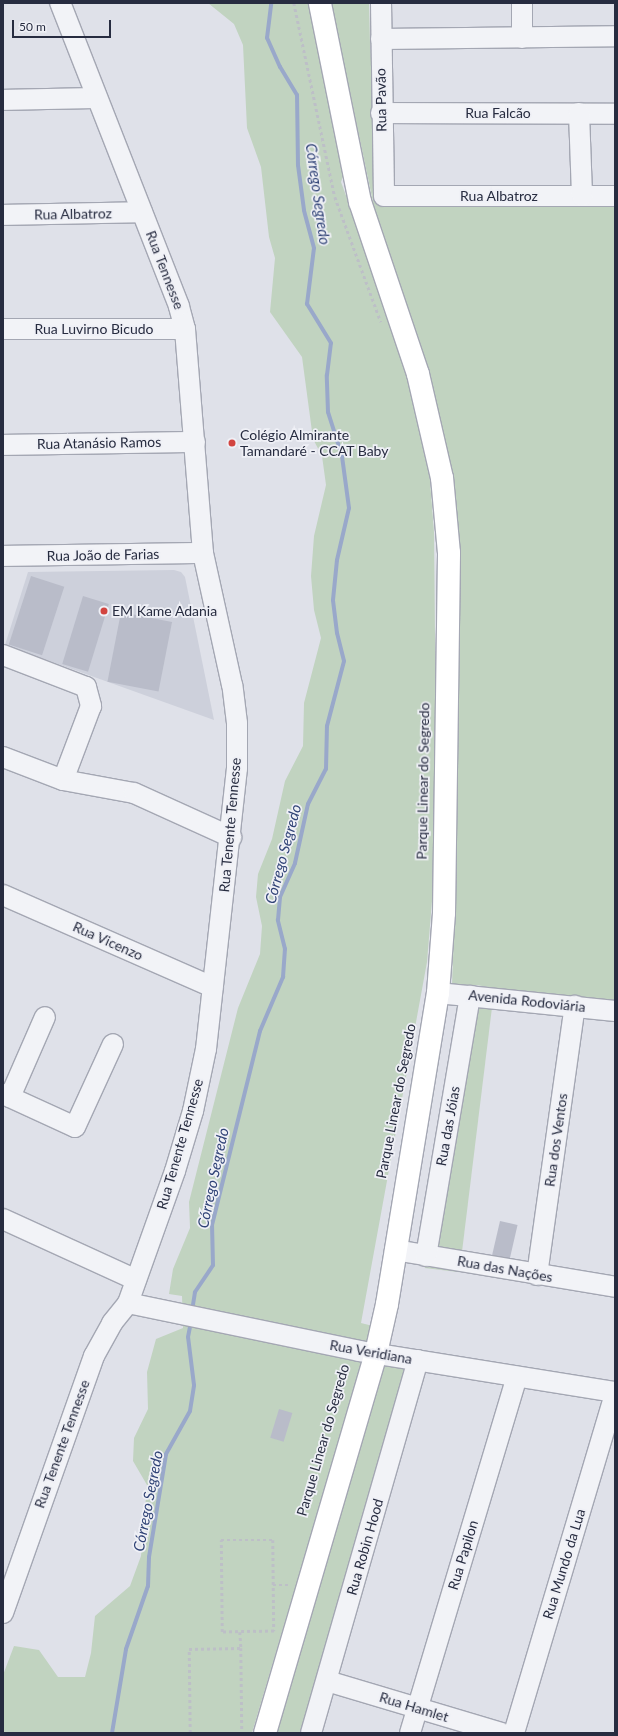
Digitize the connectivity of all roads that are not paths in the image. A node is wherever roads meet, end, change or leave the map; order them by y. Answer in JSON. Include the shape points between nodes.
{"nodes":[{"id":1,"x":60,"y":3,"type":"edge"},
{"id":2,"x":320,"y":3,"type":"edge"},
{"id":3,"x":382,"y":3,"type":"edge"},
{"id":4,"x":522,"y":3,"type":"edge"},
{"id":5,"x":615,"y":36,"type":"edge"},
{"id":6,"x":522,"y":38,"type":"junction"},
{"id":7,"x":380,"y":39,"type":"junction"},
{"id":8,"x":97,"y":98,"type":"junction"},
{"id":9,"x":3,"y":100,"type":"edge"},
{"id":10,"x":381,"y":113,"type":"junction"},
{"id":11,"x":579,"y":113,"type":"junction"},
{"id":12,"x":615,"y":114,"type":"edge"},
{"id":13,"x":384,"y":196,"type":"joint"},
{"id":14,"x":582,"y":196,"type":"junction"},
{"id":15,"x":615,"y":196,"type":"edge"},
{"id":16,"x":142,"y":212,"type":"junction"},
{"id":17,"x":3,"y":215,"type":"edge"},
{"id":18,"x":3,"y":329,"type":"edge"},
{"id":19,"x":185,"y":329,"type":"junction"},
{"id":20,"x":195,"y":442,"type":"junction"},
{"id":21,"x":3,"y":445,"type":"edge"},
{"id":22,"x":202,"y":553,"type":"junction"},
{"id":23,"x":3,"y":556,"type":"edge"},
{"id":24,"x":3,"y":655,"type":"edge"},
{"id":25,"x":3,"y":757,"type":"edge"},
{"id":26,"x":63,"y":780,"type":"junction"},
{"id":27,"x":231,"y":837,"type":"junction"},
{"id":28,"x":3,"y":895,"type":"edge"},
{"id":29,"x":213,"y":987,"type":"junction"},
{"id":30,"x":438,"y":993,"type":"junction"},
{"id":31,"x":470,"y":996,"type":"junction"},
{"id":32,"x":575,"y":1006,"type":"junction"},
{"id":33,"x":615,"y":1011,"type":"edge"},
{"id":34,"x":46,"y":1017,"type":"dead end"},
{"id":35,"x":113,"y":1044,"type":"dead end"},
{"id":36,"x":7,"y":1095,"type":"edge"},
{"id":37,"x":3,"y":1219,"type":"edge"},
{"id":38,"x":395,"y":1250,"type":"junction"},
{"id":39,"x":426,"y":1256,"type":"junction"},
{"id":40,"x":537,"y":1275,"type":"junction"},
{"id":41,"x":136,"y":1280,"type":"junction"},
{"id":42,"x":615,"y":1287,"type":"edge"},
{"id":43,"x":128,"y":1303,"type":"junction"},
{"id":44,"x":376,"y":1353,"type":"junction"},
{"id":45,"x":418,"y":1360,"type":"junction"},
{"id":46,"x":517,"y":1377,"type":"junction"},
{"id":47,"x":615,"y":1392,"type":"edge"},
{"id":48,"x":615,"y":1395,"type":"edge"},
{"id":49,"x":3,"y":1613,"type":"edge"},
{"id":50,"x":327,"y":1681,"type":"junction"},
{"id":51,"x":417,"y":1708,"type":"junction"},
{"id":52,"x":265,"y":1733,"type":"edge"},
{"id":53,"x":311,"y":1733,"type":"edge"},
{"id":54,"x":410,"y":1733,"type":"edge"},
{"id":55,"x":501,"y":1733,"type":"edge"},
{"id":56,"x":514,"y":1733,"type":"edge"}],
"edges":[{"from":1,"to":8,"type":"street","name":"Rua Tennesse"},
{"from":2,"to":30,"type":"main road","via":[[360,202],[418,374],[442,478],[449,553],[444,905]]},
{"from":3,"to":7,"type":"street","name":"Rua Pavão"},
{"from":4,"to":6,"type":"street"},
{"from":5,"to":6,"type":"street"},
{"from":6,"to":7,"type":"street"},
{"from":7,"to":10,"type":"street","name":"Rua Pavão"},
{"from":8,"to":9,"type":"street"},
{"from":8,"to":16,"type":"street","name":"Rua Tennesse"},
{"from":10,"to":11,"type":"street","name":"Rua Falcão"},
{"from":10,"to":13,"type":"street","name":"Rua Pavão"},
{"from":11,"to":12,"type":"street","name":"Rua Falcão"},
{"from":11,"to":14,"type":"street"},
{"from":13,"to":14,"type":"street","name":"Rua Albatroz"},
{"from":14,"to":15,"type":"street","name":"Rua Albatroz"},
{"from":16,"to":17,"type":"street","name":"Rua Albatroz"},
{"from":16,"to":19,"type":"street","name":"Rua Tennesse","via":[[179,306]]},
{"from":18,"to":19,"type":"street","name":"Rua Luvirno Bicudo"},
{"from":19,"to":20,"type":"street","name":"Rua Tennesse"},
{"from":20,"to":21,"type":"street","name":"Rua Atanásio Ramos"},
{"from":20,"to":22,"type":"street","name":"Rua Tennesse"},
{"from":22,"to":23,"type":"street","name":"Rua João de Farias"},
{"from":22,"to":27,"type":"street","name":"Rua Tenente Tennesse","via":[[232,685],[237,723],[237,768]]},
{"from":24,"to":26,"type":"street","via":[[86,687],[91,706]]},
{"from":25,"to":26,"type":"street"},
{"from":26,"to":27,"type":"street","via":[[134,793]]},
{"from":27,"to":29,"type":"street","name":"Rua Tenente Tennesse"},
{"from":28,"to":29,"type":"street","name":"Rua Vicenzo"},
{"from":29,"to":41,"type":"street","name":"Rua Tenente Tennesse","via":[[206,1049],[193,1111]]},
{"from":30,"to":31,"type":"street","name":"Avenida Rodoviária"},
{"from":30,"to":38,"type":"main road"},
{"from":31,"to":32,"type":"street","name":"Avenida Rodoviária"},
{"from":31,"to":39,"type":"street","name":"Rua das Jóias"},
{"from":32,"to":33,"type":"street","name":"Avenida Rodoviária"},
{"from":32,"to":40,"type":"street","name":"Rua dos Ventos"},
{"from":34,"to":36,"type":"street"},
{"from":35,"to":36,"type":"street","via":[[75,1127]]},
{"from":37,"to":41,"type":"street"},
{"from":38,"to":39,"type":"street","name":"Rua das Nações"},
{"from":38,"to":44,"type":"main road"},
{"from":39,"to":40,"type":"street","name":"Rua das Nações"},
{"from":40,"to":42,"type":"street","name":"Rua das Nações"},
{"from":41,"to":43,"type":"street","name":"Rua Tenente Tennesse"},
{"from":43,"to":44,"type":"street","name":"Rua Veridiana"},
{"from":43,"to":49,"type":"street","name":"Rua Tenente Tennesse","via":[[112,1323],[94,1356]]},
{"from":44,"to":45,"type":"street","name":"Rua Veridiana"},
{"from":44,"to":52,"type":"main road"},
{"from":45,"to":46,"type":"street","name":"Rua Veridiana"},
{"from":45,"to":50,"type":"street","name":"Rua Robin Hood"},
{"from":46,"to":47,"type":"street","name":"Rua Veridiana"},
{"from":46,"to":51,"type":"street","name":"Rua Papilon"},
{"from":48,"to":56,"type":"street","name":"Rua Mundo da Lua"},
{"from":50,"to":51,"type":"street","name":"Rua Hamlet"},
{"from":50,"to":53,"type":"street","name":"Rua Robin Hood"},
{"from":51,"to":54,"type":"street","name":"Rua Papilon"},
{"from":51,"to":55,"type":"street","name":"Rua Hamlet"}]}
